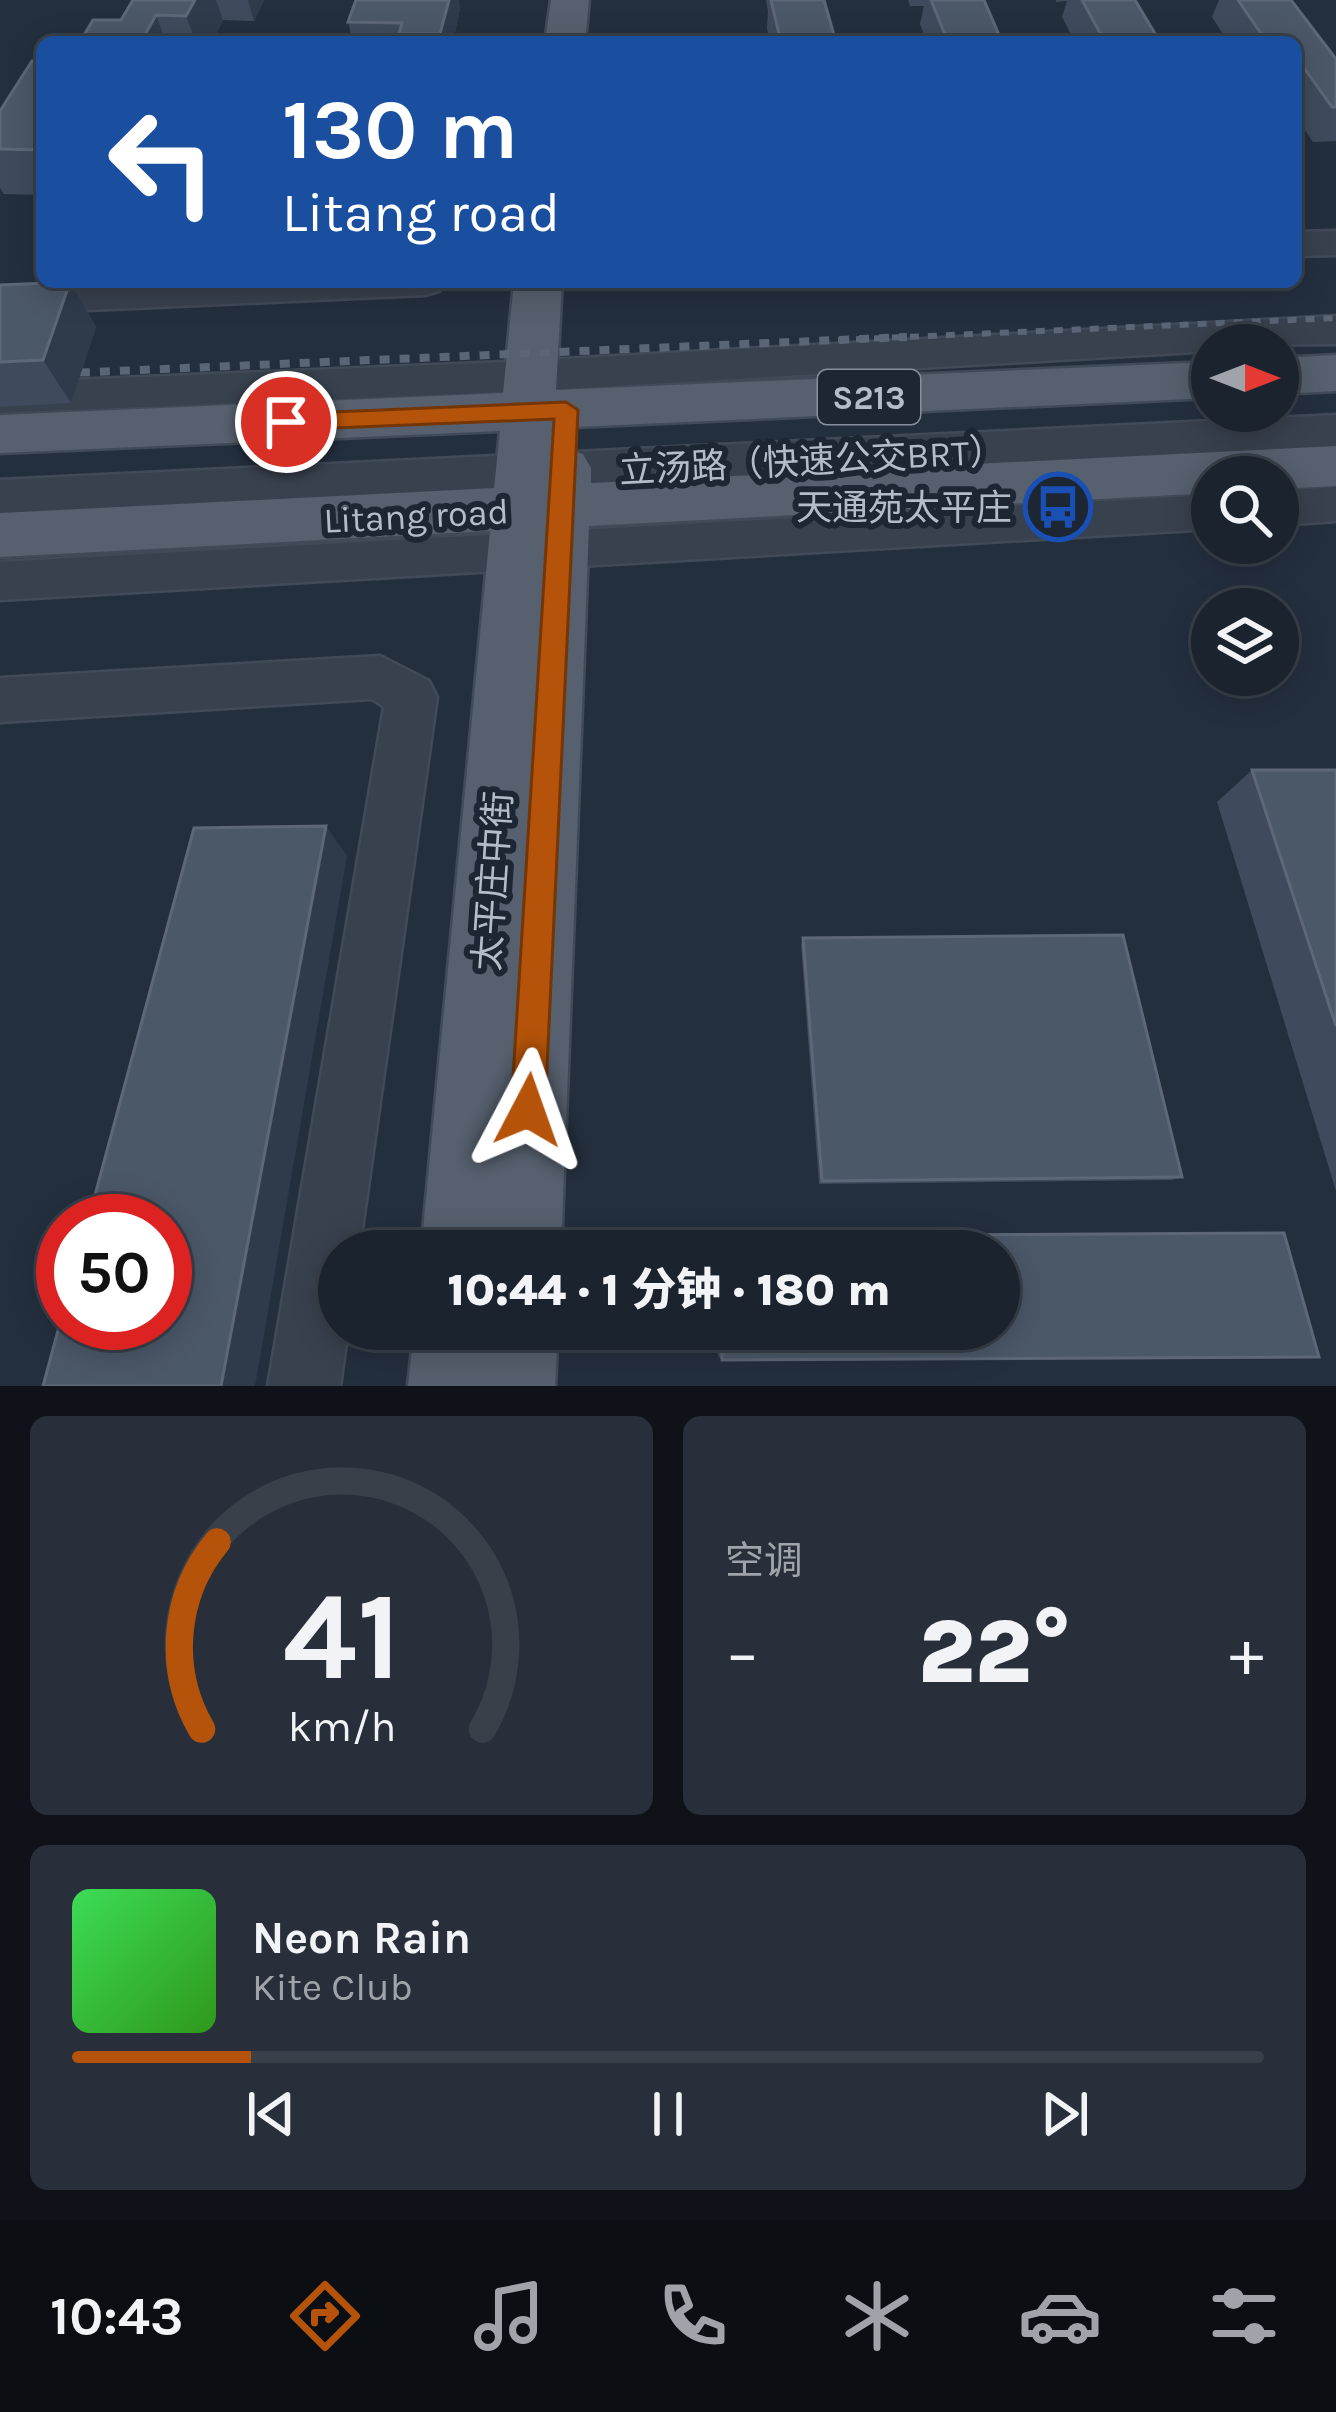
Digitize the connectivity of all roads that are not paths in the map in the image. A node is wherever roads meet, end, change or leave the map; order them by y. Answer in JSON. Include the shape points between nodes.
{"nodes":[{"id":1,"x":570,"y":0,"type":"edge"},
{"id":2,"x":602,"y":0,"type":"edge"},
{"id":3,"x":566,"y":36,"type":"edge"},
{"id":4,"x":599,"y":36,"type":"edge"},
{"id":5,"x":1336,"y":243,"type":"edge"},
{"id":6,"x":1302,"y":244,"type":"edge"},
{"id":7,"x":291,"y":288,"type":"edge"},
{"id":8,"x":538,"y":288,"type":"edge"},
{"id":9,"x":576,"y":288,"type":"edge"},
{"id":10,"x":0,"y":301,"type":"edge"},
{"id":11,"x":1336,"y":330,"type":"edge"},
{"id":12,"x":1336,"y":373,"type":"edge"},
{"id":13,"x":1299,"y":375,"type":"edge"},
{"id":14,"x":1191,"y":383,"type":"edge"},
{"id":15,"x":0,"y":398,"type":"edge"},
{"id":16,"x":1336,"y":402,"type":"edge"},
{"id":17,"x":1299,"y":404,"type":"edge"},
{"id":18,"x":1191,"y":411,"type":"edge"},
{"id":19,"x":1336,"y":431,"type":"edge"},
{"id":20,"x":0,"y":434,"type":"edge"},
{"id":21,"x":544,"y":460,"type":"junction"},
{"id":22,"x":0,"y":463,"type":"edge"},
{"id":23,"x":1336,"y":466,"type":"edge"},
{"id":24,"x":0,"y":497,"type":"edge"},
{"id":25,"x":1336,"y":504,"type":"edge"},
{"id":26,"x":1299,"y":507,"type":"edge"},
{"id":27,"x":1191,"y":510,"type":"edge"},
{"id":28,"x":0,"y":535,"type":"edge"},
{"id":29,"x":0,"y":581,"type":"edge"},
{"id":30,"x":0,"y":700,"type":"edge"},
{"id":31,"x":465,"y":1230,"type":"edge"},
{"id":32,"x":520,"y":1230,"type":"edge"},
{"id":33,"x":455,"y":1350,"type":"edge"},
{"id":34,"x":513,"y":1350,"type":"edge"},
{"id":35,"x":304,"y":1386,"type":"edge"},
{"id":36,"x":452,"y":1386,"type":"edge"},
{"id":37,"x":511,"y":1386,"type":"edge"}],
"edges":[{"from":1,"to":3,"type":"main road"},
{"from":2,"to":4,"type":"main road"},
{"from":5,"to":6,"type":"street"},
{"from":7,"to":10,"type":"street"},
{"from":8,"to":21,"type":"main road"},
{"from":9,"to":21,"type":"main road"},
{"from":11,"to":21,"type":"street","name":"Litang road","number":"S213"},
{"from":12,"to":13,"type":"main road"},
{"from":14,"to":21,"type":"main road","name":"Litang road","number":"S213"},
{"from":15,"to":21,"type":"street","name":"Litang road","number":"S213"},
{"from":16,"to":17,"type":"street"},
{"from":18,"to":21,"type":"street","name":"立汤路（快速公交BRT）"},
{"from":19,"to":21,"type":"street","name":"立汤路（快速公交BRT）"},
{"from":20,"to":21,"type":"main road","name":"Litang road","number":"S213"},
{"from":21,"to":22,"type":"street","name":"立汤路（快速公交BRT）"},
{"from":21,"to":23,"type":"main road","name":"Litang road","number":"S213"},
{"from":21,"to":24,"type":"street","name":"立汤路（快速公交BRT）"},
{"from":21,"to":27,"type":"street","name":"Litang road","number":"S213"},
{"from":21,"to":28,"type":"main road","name":"Litang road","number":"S213"},
{"from":21,"to":29,"type":"street","name":"Litang road","number":"S213"},
{"from":21,"to":31,"type":"main road","name":"太平庄中街"},
{"from":21,"to":32,"type":"main road","name":"太平庄中街"},
{"from":25,"to":26,"type":"street"},
{"from":30,"to":35,"type":"street","via":[[380,677],[411,697]]},
{"from":33,"to":36,"type":"main road"},
{"from":34,"to":37,"type":"main road"}]}
